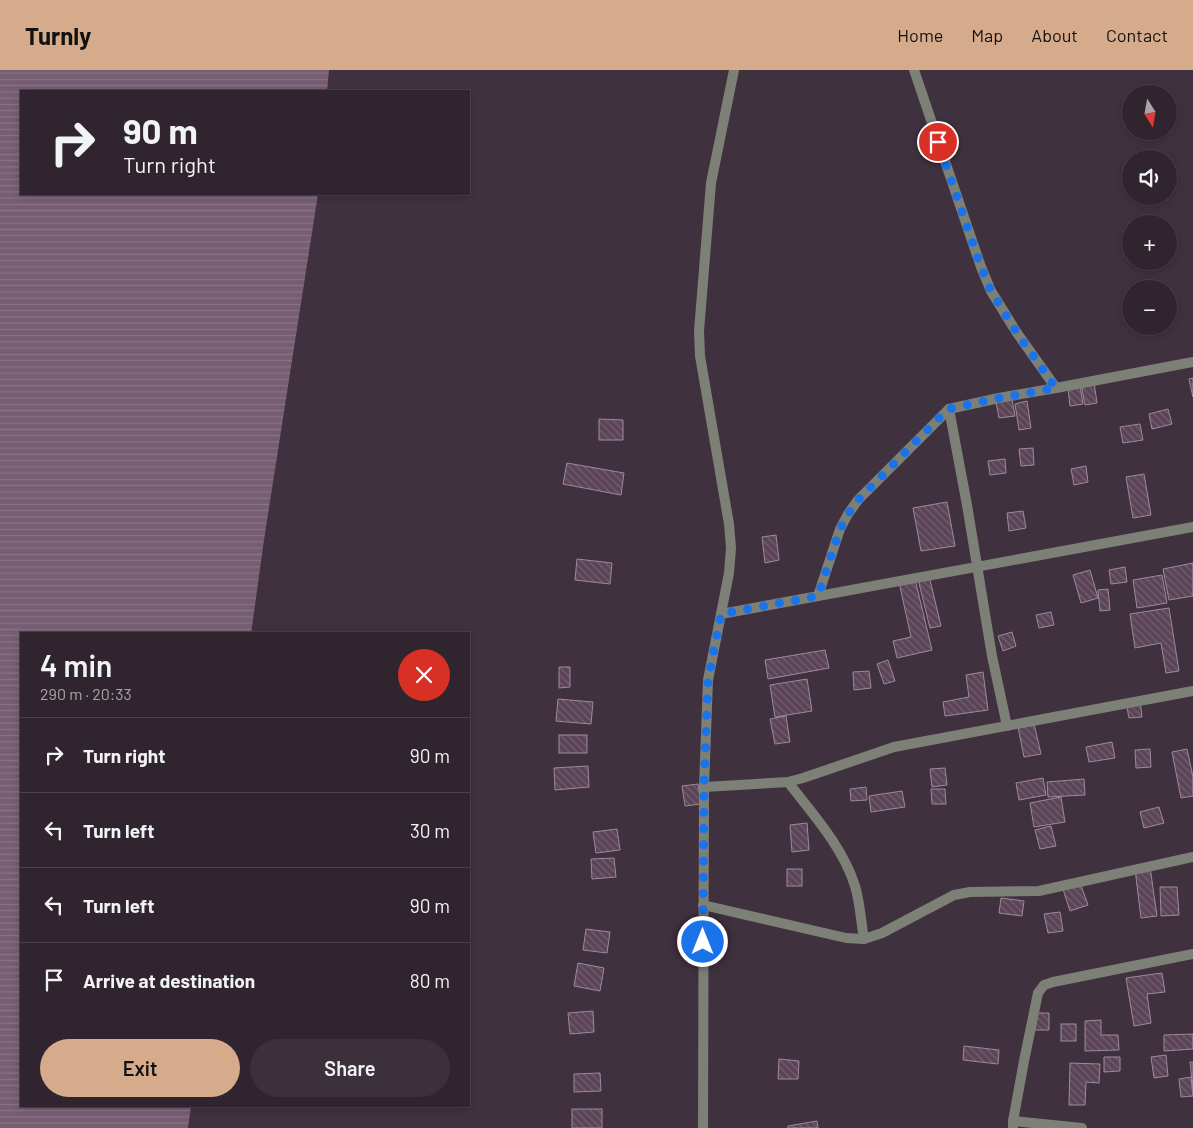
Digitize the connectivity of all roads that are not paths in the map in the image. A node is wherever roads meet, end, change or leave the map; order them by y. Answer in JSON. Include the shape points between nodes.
{"nodes":[{"id":1,"x":734,"y":70,"type":"edge"},
{"id":2,"x":914,"y":70,"type":"edge"},
{"id":3,"x":1193,"y":362,"type":"edge"},
{"id":4,"x":1056,"y":388,"type":"junction"},
{"id":5,"x":948,"y":409,"type":"junction"},
{"id":6,"x":1193,"y":527,"type":"edge"},
{"id":7,"x":978,"y":566,"type":"junction"},
{"id":8,"x":818,"y":596,"type":"junction"},
{"id":9,"x":721,"y":614,"type":"junction"},
{"id":10,"x":1193,"y":691,"type":"edge"},
{"id":11,"x":1006,"y":726,"type":"junction"},
{"id":12,"x":788,"y":782,"type":"junction"},
{"id":13,"x":704,"y":787,"type":"junction"},
{"id":14,"x":1193,"y":857,"type":"edge"},
{"id":15,"x":703,"y":905,"type":"junction"},
{"id":16,"x":864,"y":939,"type":"junction"},
{"id":17,"x":1193,"y":954,"type":"edge"},
{"id":18,"x":1013,"y":1124,"type":"edge"},
{"id":19,"x":703,"y":1128,"type":"edge"},
{"id":20,"x":1082,"y":1128,"type":"edge"}],
"edges":[{"from":1,"to":9,"type":"street","via":[[711,183],[698,331],[730,524],[729,573]]},
{"from":2,"to":4,"type":"street","via":[[991,291]]},
{"from":3,"to":4,"type":"street"},
{"from":4,"to":5,"type":"street"},
{"from":5,"to":7,"type":"street"},
{"from":5,"to":8,"type":"street","via":[[848,514]]},
{"from":6,"to":7,"type":"street"},
{"from":7,"to":8,"type":"street"},
{"from":7,"to":11,"type":"street"},
{"from":8,"to":9,"type":"street"},
{"from":9,"to":13,"type":"street","via":[[708,680]]},
{"from":10,"to":11,"type":"street"},
{"from":11,"to":12,"type":"street","via":[[894,747]]},
{"from":12,"to":13,"type":"street"},
{"from":12,"to":16,"type":"street","via":[[825,829],[845,863],[855,886]]},
{"from":13,"to":15,"type":"street"},
{"from":14,"to":16,"type":"street","via":[[1040,891],[954,895],[882,933]]},
{"from":15,"to":16,"type":"street","via":[[846,938]]},
{"from":15,"to":19,"type":"street"},
{"from":17,"to":18,"type":"street","via":[[1044,985],[1038,993]]},
{"from":18,"to":20,"type":"street"}]}
